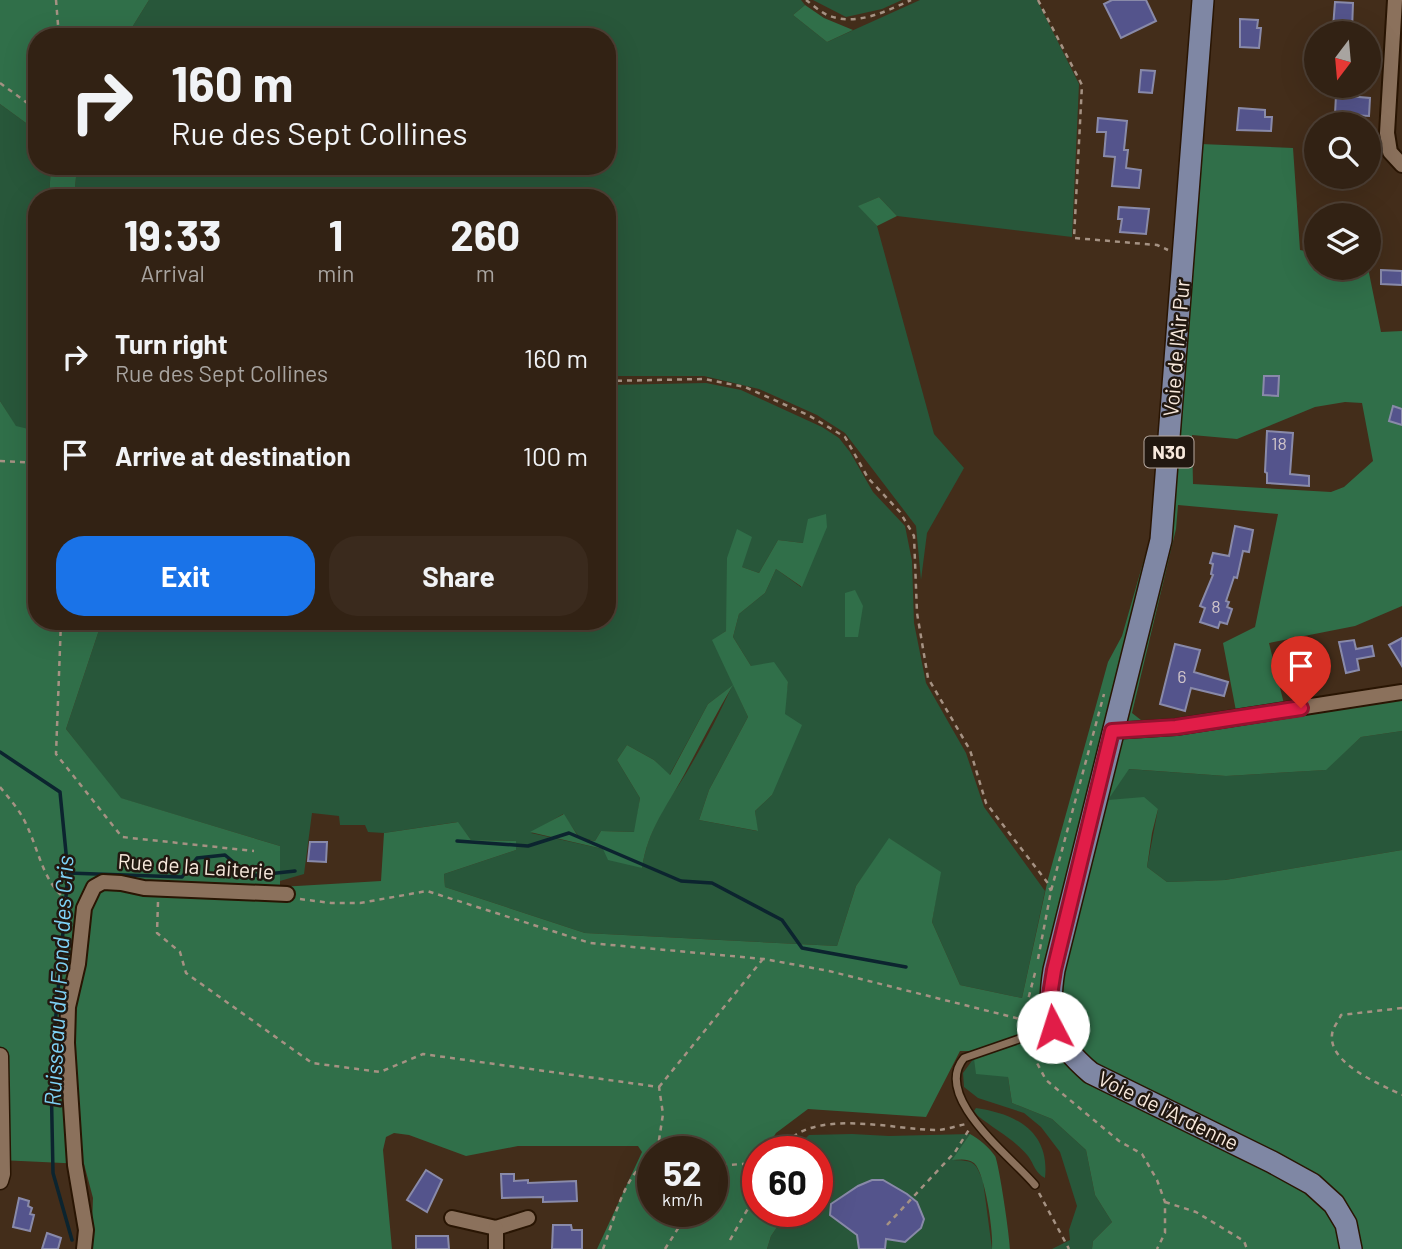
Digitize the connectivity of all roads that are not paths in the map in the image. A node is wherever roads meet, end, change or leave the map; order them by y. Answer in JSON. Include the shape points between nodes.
{"nodes":[{"id":1,"x":1203,"y":0,"type":"edge"},
{"id":2,"x":1395,"y":0,"type":"edge"},
{"id":3,"x":1402,"y":165,"type":"edge"},
{"id":4,"x":1402,"y":692,"type":"edge"},
{"id":5,"x":1112,"y":731,"type":"junction"},
{"id":6,"x":287,"y":894,"type":"road end"},
{"id":7,"x":1053,"y":1027,"type":"junction"},
{"id":8,"x":0,"y":1056,"type":"edge"},
{"id":9,"x":0,"y":1181,"type":"edge"},
{"id":10,"x":1035,"y":1185,"type":"road end"},
{"id":11,"x":452,"y":1218,"type":"dead end"},
{"id":12,"x":528,"y":1218,"type":"dead end"},
{"id":13,"x":496,"y":1228,"type":"junction"},
{"id":14,"x":84,"y":1249,"type":"edge"},
{"id":15,"x":496,"y":1249,"type":"edge"},
{"id":16,"x":1351,"y":1249,"type":"edge"}],
"edges":[{"from":1,"to":5,"type":"main road","name":"Voie de l'Air Pur","number":"N30","via":[[1164,518]]},
{"from":2,"to":3,"type":"street","via":[[1387,132],[1390,152]]},
{"from":4,"to":5,"type":"street","via":[[1176,727]]},
{"from":5,"to":7,"type":"main road","name":"Voie de l'Ardenne","number":"N30","via":[[1054,970],[1050,995]]},
{"from":6,"to":14,"type":"street","name":"Rue de la Laiterie","via":[[103,882],[94,887],[83,912],[67,1043],[75,1164],[86,1230]]},
{"from":7,"to":10,"type":"lane","via":[[964,1058],[955,1077],[974,1122]]},
{"from":7,"to":16,"type":"main road","name":"Voie de l'Ardenne","number":"N30","via":[[1071,1056],[1091,1073],[1312,1184],[1334,1204],[1346,1224]]},
{"from":8,"to":9,"type":"street"},
{"from":11,"to":13,"type":"street"},
{"from":12,"to":13,"type":"street"},
{"from":13,"to":15,"type":"street"}]}
